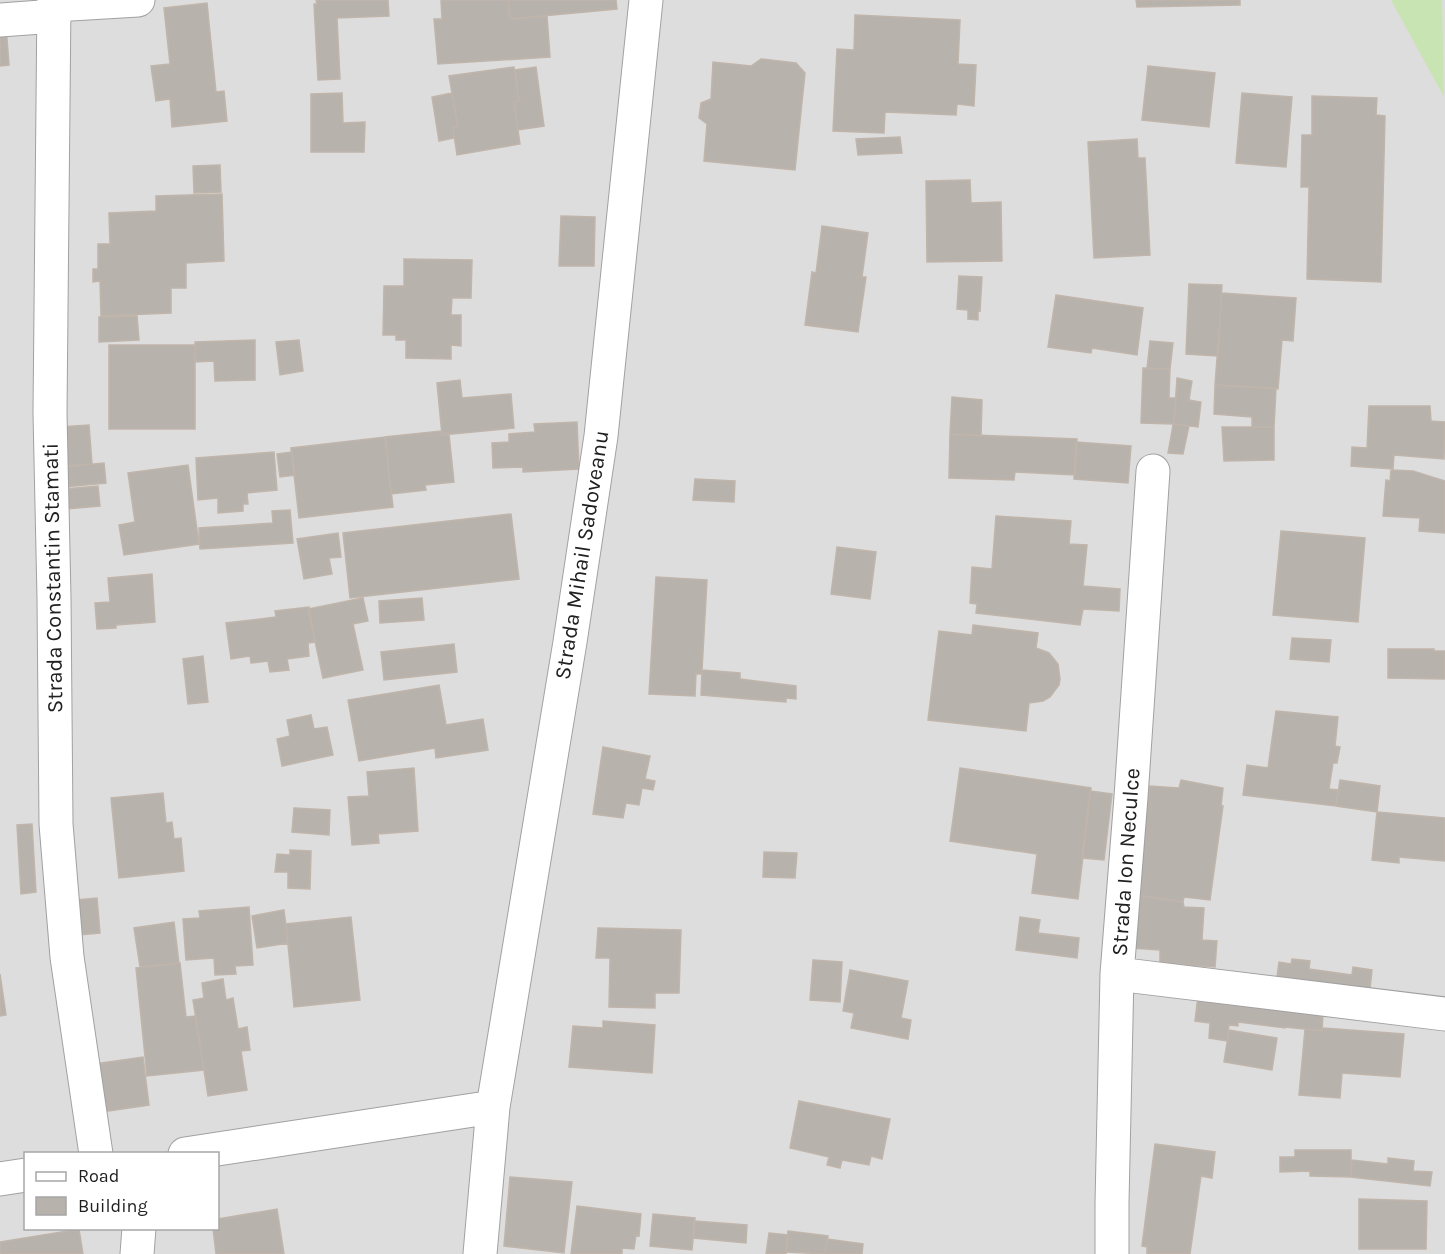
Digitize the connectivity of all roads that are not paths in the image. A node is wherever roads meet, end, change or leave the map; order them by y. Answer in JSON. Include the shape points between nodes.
{"nodes":[{"id":1,"x":138,"y":0,"type":"edge"},
{"id":2,"x":646,"y":0,"type":"edge"},
{"id":3,"x":54,"y":7,"type":"edge"},
{"id":4,"x":0,"y":20,"type":"edge"},
{"id":5,"x":1153,"y":471,"type":"dead end"},
{"id":6,"x":1117,"y":974,"type":"junction"},
{"id":7,"x":1445,"y":1014,"type":"edge"},
{"id":8,"x":493,"y":1107,"type":"junction"},
{"id":9,"x":96,"y":1152,"type":"edge"},
{"id":10,"x":198,"y":1152,"type":"edge"},
{"id":11,"x":24,"y":1175,"type":"edge"},
{"id":12,"x":0,"y":1179,"type":"edge"},
{"id":13,"x":139,"y":1230,"type":"edge"},
{"id":14,"x":137,"y":1254,"type":"edge"},
{"id":15,"x":480,"y":1254,"type":"edge"},
{"id":16,"x":1112,"y":1254,"type":"edge"}],
"edges":[{"from":1,"to":3,"type":"street"},
{"from":2,"to":8,"type":"street","name":"Strada Mihail Sadoveanu","via":[[601,436]]},
{"from":3,"to":4,"type":"street"},
{"from":3,"to":9,"type":"street","name":"Strada Constantin Stamati","via":[[50,413],[56,824],[67,957]]},
{"from":5,"to":6,"type":"street","name":"Strada Ion Neculce"},
{"from":6,"to":7,"type":"street"},
{"from":6,"to":16,"type":"street","name":"Strada Ion Neculce"},
{"from":8,"to":10,"type":"street"},
{"from":8,"to":15,"type":"street","name":"Strada Mihail Sadoveanu"},
{"from":11,"to":12,"type":"street"},
{"from":13,"to":14,"type":"street"}]}
